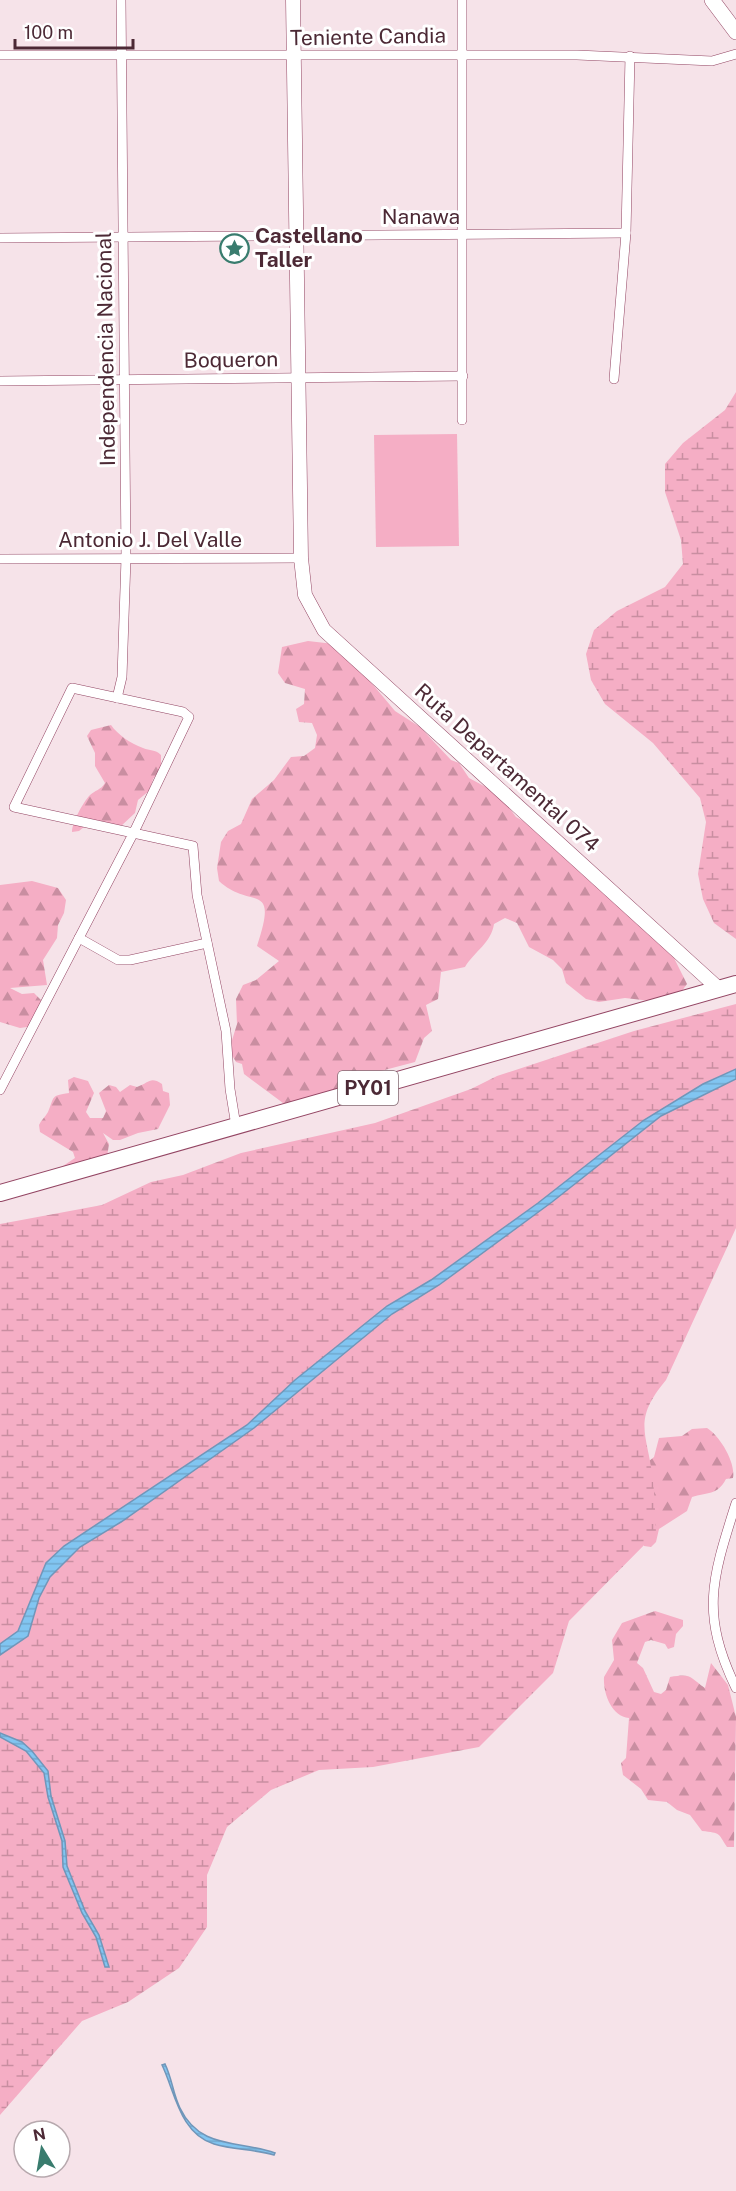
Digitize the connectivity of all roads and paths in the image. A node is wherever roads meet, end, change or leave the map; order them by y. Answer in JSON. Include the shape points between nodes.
{"nodes":[{"id":1,"x":121,"y":0,"type":"edge"},
{"id":2,"x":293,"y":0,"type":"edge"},
{"id":3,"x":462,"y":0,"type":"edge"},
{"id":4,"x":712,"y":0,"type":"edge"},
{"id":5,"x":736,"y":32,"type":"edge"},
{"id":6,"x":463,"y":54,"type":"junction"},
{"id":7,"x":736,"y":54,"type":"edge"},
{"id":8,"x":0,"y":56,"type":"edge"},
{"id":9,"x":121,"y":56,"type":"junction"},
{"id":10,"x":630,"y":56,"type":"junction"},
{"id":11,"x":294,"y":57,"type":"junction"},
{"id":12,"x":626,"y":233,"type":"junction"},
{"id":13,"x":297,"y":235,"type":"junction"},
{"id":14,"x":464,"y":235,"type":"junction"},
{"id":15,"x":123,"y":237,"type":"junction"},
{"id":16,"x":0,"y":238,"type":"edge"},
{"id":17,"x":463,"y":376,"type":"junction"},
{"id":18,"x":299,"y":378,"type":"junction"},
{"id":19,"x":614,"y":379,"type":"dead end"},
{"id":20,"x":124,"y":380,"type":"junction"},
{"id":21,"x":0,"y":381,"type":"edge"},
{"id":22,"x":462,"y":420,"type":"dead end"},
{"id":23,"x":126,"y":558,"type":"junction"},
{"id":24,"x":301,"y":558,"type":"junction"},
{"id":25,"x":0,"y":559,"type":"edge"},
{"id":26,"x":117,"y":698,"type":"junction"},
{"id":27,"x":134,"y":832,"type":"junction"},
{"id":28,"x":79,"y":938,"type":"junction"},
{"id":29,"x":207,"y":942,"type":"junction"},
{"id":30,"x":736,"y":984,"type":"edge"},
{"id":31,"x":719,"y":989,"type":"junction"},
{"id":32,"x":0,"y":1090,"type":"edge"},
{"id":33,"x":237,"y":1126,"type":"junction"},
{"id":34,"x":0,"y":1193,"type":"edge"},
{"id":35,"x":736,"y":1503,"type":"edge"},
{"id":36,"x":736,"y":1688,"type":"edge"}],
"edges":[{"from":1,"to":9,"type":"street","name":"Independencia Nacional"},
{"from":2,"to":11,"type":"street","name":"Ruta Departamental 074"},
{"from":3,"to":6,"type":"street"},
{"from":4,"to":5,"type":"main road"},
{"from":6,"to":10,"type":"street","name":"Teniente Candia"},
{"from":6,"to":11,"type":"street","name":"Teniente Candia"},
{"from":6,"to":14,"type":"street"},
{"from":7,"to":10,"type":"street","name":"Teniente Candia","via":[[712,61]]},
{"from":8,"to":9,"type":"street","name":"Teniente Candia"},
{"from":9,"to":11,"type":"street","name":"Teniente Candia"},
{"from":9,"to":15,"type":"street","name":"Independencia Nacional"},
{"from":10,"to":12,"type":"street"},
{"from":11,"to":13,"type":"street","name":"Ruta Departamental 074"},
{"from":12,"to":14,"type":"street","name":"Nanawa"},
{"from":12,"to":19,"type":"street"},
{"from":13,"to":14,"type":"street","name":"Nanawa"},
{"from":13,"to":15,"type":"street","name":"Nanawa"},
{"from":13,"to":18,"type":"street","name":"Ruta Departamental 074"},
{"from":14,"to":17,"type":"street"},
{"from":15,"to":16,"type":"street","name":"Nanawa"},
{"from":15,"to":20,"type":"street","name":"Independencia Nacional"},
{"from":17,"to":18,"type":"street","name":"Boqueron"},
{"from":17,"to":22,"type":"street"},
{"from":18,"to":20,"type":"street","name":"Boqueron"},
{"from":18,"to":24,"type":"street","name":"Ruta Departamental 074"},
{"from":20,"to":21,"type":"street","name":"Boqueron"},
{"from":20,"to":23,"type":"street","name":"Independencia Nacional"},
{"from":23,"to":24,"type":"street","name":"Antonio J. Del Valle"},
{"from":23,"to":25,"type":"street","name":"Antonio J. Del Valle"},
{"from":23,"to":26,"type":"street","name":"Independencia Nacional","via":[[122,677]]},
{"from":24,"to":31,"type":"street","name":"Ruta Departamental 074","via":[[305,595],[324,630]]},
{"from":26,"to":27,"type":"street","via":[[183,712],[189,717]]},
{"from":26,"to":27,"type":"street","via":[[72,688],[14,807]]},
{"from":27,"to":28,"type":"street"},
{"from":27,"to":29,"type":"street","via":[[193,846],[197,895]]},
{"from":28,"to":29,"type":"street","via":[[118,960]]},
{"from":28,"to":32,"type":"street"},
{"from":29,"to":33,"type":"street","via":[[226,1031]]},
{"from":30,"to":31,"type":"highway","number":"PY01"},
{"from":31,"to":33,"type":"highway","number":"PY01"},
{"from":33,"to":34,"type":"highway","number":"PY01"},
{"from":35,"to":36,"type":"street","via":[[720,1552],[712,1601],[719,1647]]}]}
